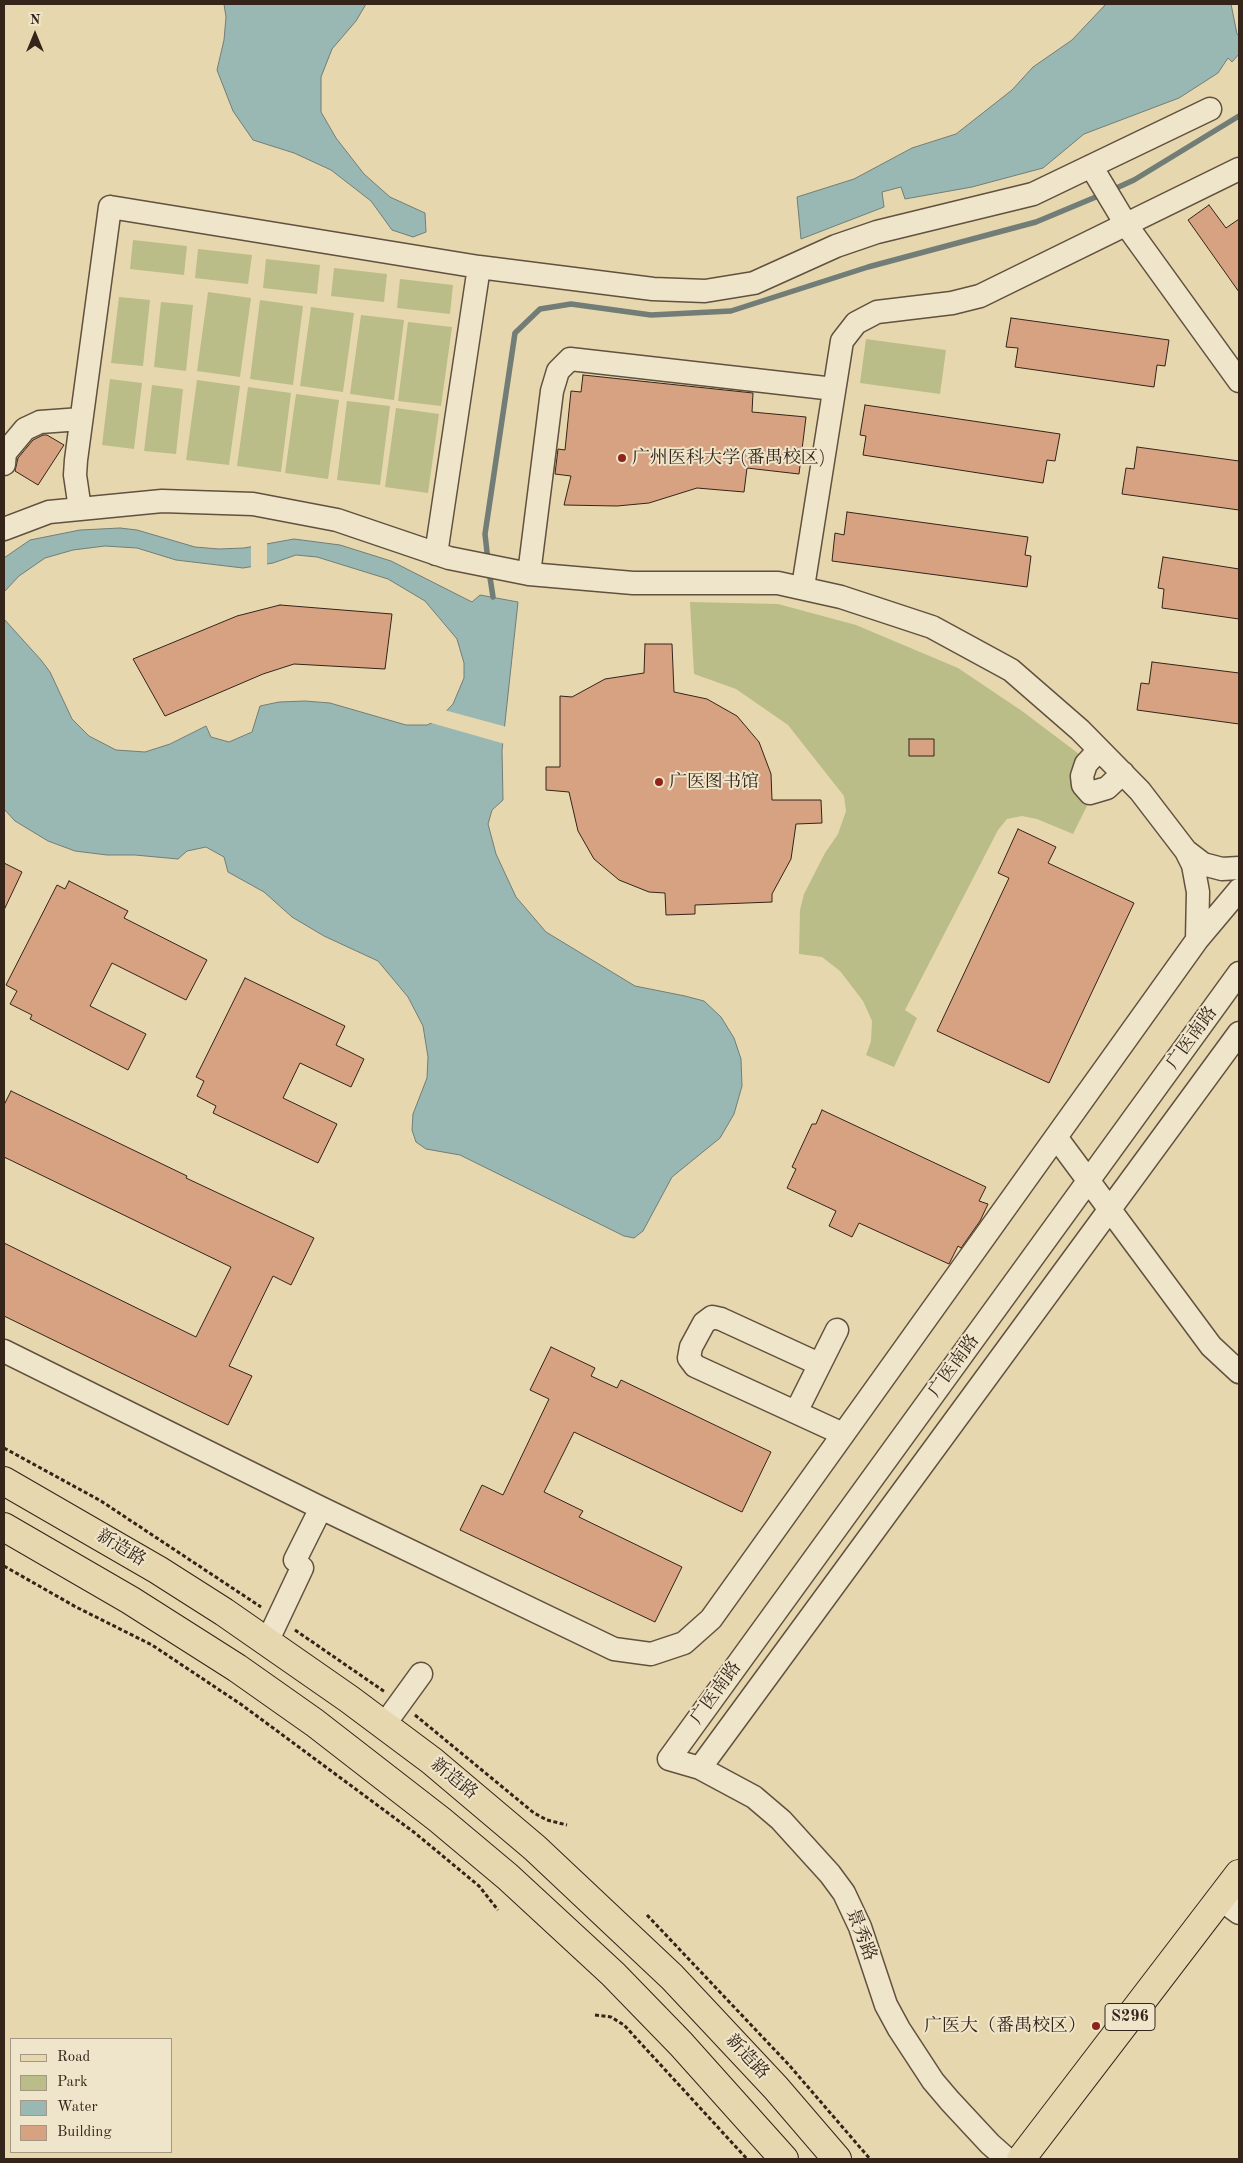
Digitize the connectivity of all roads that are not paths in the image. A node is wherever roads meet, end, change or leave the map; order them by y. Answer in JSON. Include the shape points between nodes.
{"nodes":[{"id":1,"x":1210,"y":109,"type":"dead end"},
{"id":2,"x":1091,"y":166,"type":"junction"},
{"id":3,"x":1239,"y":169,"type":"edge"},
{"id":4,"x":1127,"y":226,"type":"junction"},
{"id":5,"x":479,"y":267,"type":"junction"},
{"id":6,"x":1239,"y":381,"type":"edge"},
{"id":7,"x":834,"y":389,"type":"junction"},
{"id":8,"x":81,"y":419,"type":"junction"},
{"id":9,"x":4,"y":464,"type":"edge"},
{"id":10,"x":80,"y":509,"type":"junction"},
{"id":11,"x":4,"y":529,"type":"edge"},
{"id":12,"x":443,"y":556,"type":"junction"},
{"id":13,"x":529,"y":574,"type":"junction"},
{"id":14,"x":802,"y":587,"type":"junction"},
{"id":15,"x":1099,"y":750,"type":"junction"},
{"id":16,"x":1123,"y":773,"type":"junction"},
{"id":17,"x":1186,"y":851,"type":"junction"},
{"id":18,"x":1239,"y":868,"type":"edge"},
{"id":19,"x":1239,"y":890,"type":"edge"},
{"id":20,"x":1197,"y":940,"type":"junction"},
{"id":21,"x":1239,"y":972,"type":"edge"},
{"id":22,"x":1239,"y":1032,"type":"edge"},
{"id":23,"x":1056,"y":1137,"type":"junction"},
{"id":24,"x":836,"y":1330,"type":"dead end"},
{"id":25,"x":4,"y":1351,"type":"edge"},
{"id":26,"x":819,"y":1364,"type":"junction"},
{"id":27,"x":1239,"y":1372,"type":"edge"},
{"id":28,"x":796,"y":1412,"type":"junction"},
{"id":29,"x":843,"y":1434,"type":"junction"},
{"id":30,"x":4,"y":1481,"type":"edge"},
{"id":31,"x":321,"y":1508,"type":"junction"},
{"id":32,"x":4,"y":1528,"type":"edge"},
{"id":33,"x":267,"y":1642,"type":"junction"},
{"id":34,"x":420,"y":1674,"type":"dead end"},
{"id":35,"x":384,"y":1725,"type":"junction"},
{"id":36,"x":669,"y":1759,"type":"joint"},
{"id":37,"x":700,"y":1768,"type":"junction"},
{"id":38,"x":1239,"y":1874,"type":"edge"},
{"id":39,"x":1229,"y":1906,"type":"edge"},
{"id":40,"x":784,"y":2159,"type":"edge"},
{"id":41,"x":837,"y":2159,"type":"edge"},
{"id":42,"x":1007,"y":2159,"type":"edge"},
{"id":43,"x":1021,"y":2159,"type":"edge"}],
"edges":[{"from":1,"to":2,"type":"street"},
{"from":2,"to":4,"type":"street"},
{"from":2,"to":5,"type":"street","via":[[1033,194],[877,232],[836,246],[754,283],[705,291],[653,289]]},
{"from":3,"to":4,"type":"street"},
{"from":4,"to":6,"type":"street"},
{"from":4,"to":7,"type":"street","via":[[980,296],[952,303],[877,312],[856,323],[842,342]]},
{"from":5,"to":8,"type":"street","via":[[110,207]]},
{"from":5,"to":12,"type":"street"},
{"from":7,"to":13,"type":"street","via":[[570,359],[558,371],[552,391]]},
{"from":7,"to":14,"type":"street"},
{"from":8,"to":9,"type":"street","via":[[40,422],[25,429],[5,453]]},
{"from":8,"to":10,"type":"street","via":[[75,475]]},
{"from":10,"to":11,"type":"street","via":[[49,512]]},
{"from":10,"to":12,"type":"street","via":[[162,501],[253,504],[337,520]]},
{"from":12,"to":13,"type":"street"},
{"from":13,"to":14,"type":"street","via":[[633,583],[778,583]]},
{"from":14,"to":15,"type":"street","via":[[841,596],[932,628],[1010,670]]},
{"from":15,"to":16,"type":"street"},
{"from":15,"to":16,"type":"street","via":[[1086,764],[1082,776],[1083,786],[1090,793],[1107,788]]},
{"from":16,"to":17,"type":"street"},
{"from":17,"to":18,"type":"street","via":[[1203,864],[1222,869]]},
{"from":17,"to":20,"type":"street","via":[[1193,865],[1198,892]]},
{"from":19,"to":20,"type":"street"},
{"from":20,"to":23,"type":"street"},
{"from":21,"to":36,"type":"street","name":"广医南路"},
{"from":22,"to":37,"type":"street","name":"广医南路"},
{"from":23,"to":27,"type":"street","via":[[1211,1346]]},
{"from":23,"to":29,"type":"street"},
{"from":24,"to":26,"type":"street"},
{"from":25,"to":31,"type":"street"},
{"from":26,"to":28,"type":"street"},
{"from":26,"to":28,"type":"street","via":[[712,1317],[704,1323],[691,1347],[690,1358],[695,1366]]},
{"from":28,"to":29,"type":"street"},
{"from":29,"to":31,"type":"street","via":[[711,1619],[684,1644],[651,1654],[614,1649]]},
{"from":30,"to":33,"type":"main road","name":"新造路","via":[[158,1570]]},
{"from":31,"to":33,"type":"street"},
{"from":32,"to":40,"type":"main road","via":[[122,1595],[238,1668],[440,1820],[508,1877],[626,1988]]},
{"from":33,"to":35,"type":"main road","name":"新造路"},
{"from":34,"to":35,"type":"street"},
{"from":35,"to":41,"type":"main road","name":"新造路","via":[[440,1767],[535,1848],[672,1977]]},
{"from":36,"to":37,"type":"street","name":"景秀路"},
{"from":37,"to":42,"type":"street","name":"景秀路","via":[[754,1797],[781,1820],[830,1874],[844,1893],[860,1927],[886,2005],[899,2029],[933,2081]]},
{"from":38,"to":39,"type":"main road","number":"S296"},
{"from":39,"to":43,"type":"main road","number":"S296"}]}
